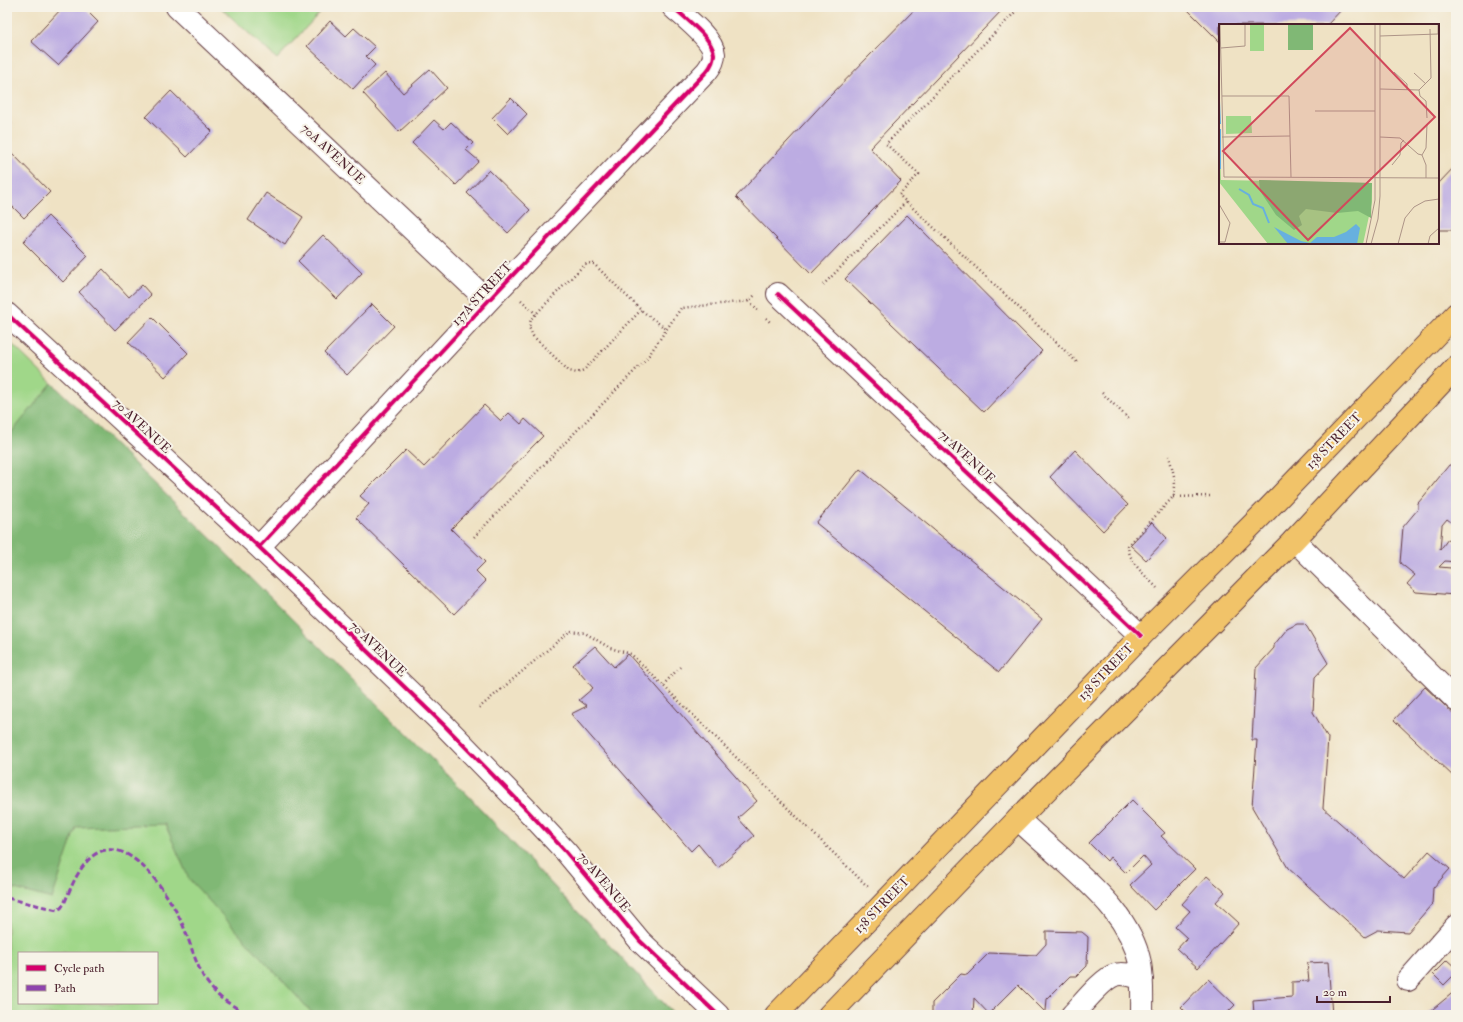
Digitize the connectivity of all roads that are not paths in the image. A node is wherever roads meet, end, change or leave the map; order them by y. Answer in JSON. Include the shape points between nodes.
{"nodes":[{"id":1,"x":177,"y":7,"type":"edge"},
{"id":2,"x":673,"y":7,"type":"edge"},
{"id":3,"x":778,"y":294,"type":"dead end"},
{"id":4,"x":488,"y":301,"type":"junction"},
{"id":5,"x":7,"y":314,"type":"edge"},
{"id":6,"x":1456,"y":314,"type":"edge"},
{"id":7,"x":1456,"y":367,"type":"edge"},
{"id":8,"x":1294,"y":540,"type":"junction"},
{"id":9,"x":259,"y":547,"type":"junction"},
{"id":10,"x":1141,"y":636,"type":"junction"},
{"id":11,"x":1453,"y":692,"type":"edge"},
{"id":12,"x":1018,"y":819,"type":"junction"},
{"id":13,"x":1456,"y":926,"type":"edge"},
{"id":14,"x":1142,"y":979,"type":"junction"},
{"id":15,"x":1408,"y":980,"type":"dead end"},
{"id":16,"x":718,"y":1015,"type":"edge"},
{"id":17,"x":776,"y":1015,"type":"edge"},
{"id":18,"x":829,"y":1015,"type":"edge"},
{"id":19,"x":1072,"y":1015,"type":"edge"},
{"id":20,"x":1142,"y":1015,"type":"edge"}],
"edges":[{"from":1,"to":4,"type":"street","name":"70A AVENUE"},
{"from":2,"to":4,"type":"street","name":"137A STREET","via":[[704,36],[714,53],[713,63]]},
{"from":3,"to":10,"type":"street","name":"71 AVENUE"},
{"from":4,"to":9,"type":"street","name":"137A STREET"},
{"from":5,"to":9,"type":"street","name":"70 AVENUE"},
{"from":6,"to":10,"type":"main road","name":"138 STREET"},
{"from":7,"to":8,"type":"main road"},
{"from":8,"to":11,"type":"street"},
{"from":8,"to":12,"type":"main road"},
{"from":9,"to":16,"type":"street","name":"70 AVENUE","via":[[444,725],[566,852],[640,940]]},
{"from":10,"to":17,"type":"main road","name":"138 STREET"},
{"from":12,"to":14,"type":"street","via":[[1094,887],[1111,906],[1133,940]]},
{"from":12,"to":18,"type":"main road"},
{"from":13,"to":15,"type":"street"},
{"from":14,"to":19,"type":"street","via":[[1133,975],[1115,975],[1107,979]]},
{"from":14,"to":20,"type":"street"}]}
